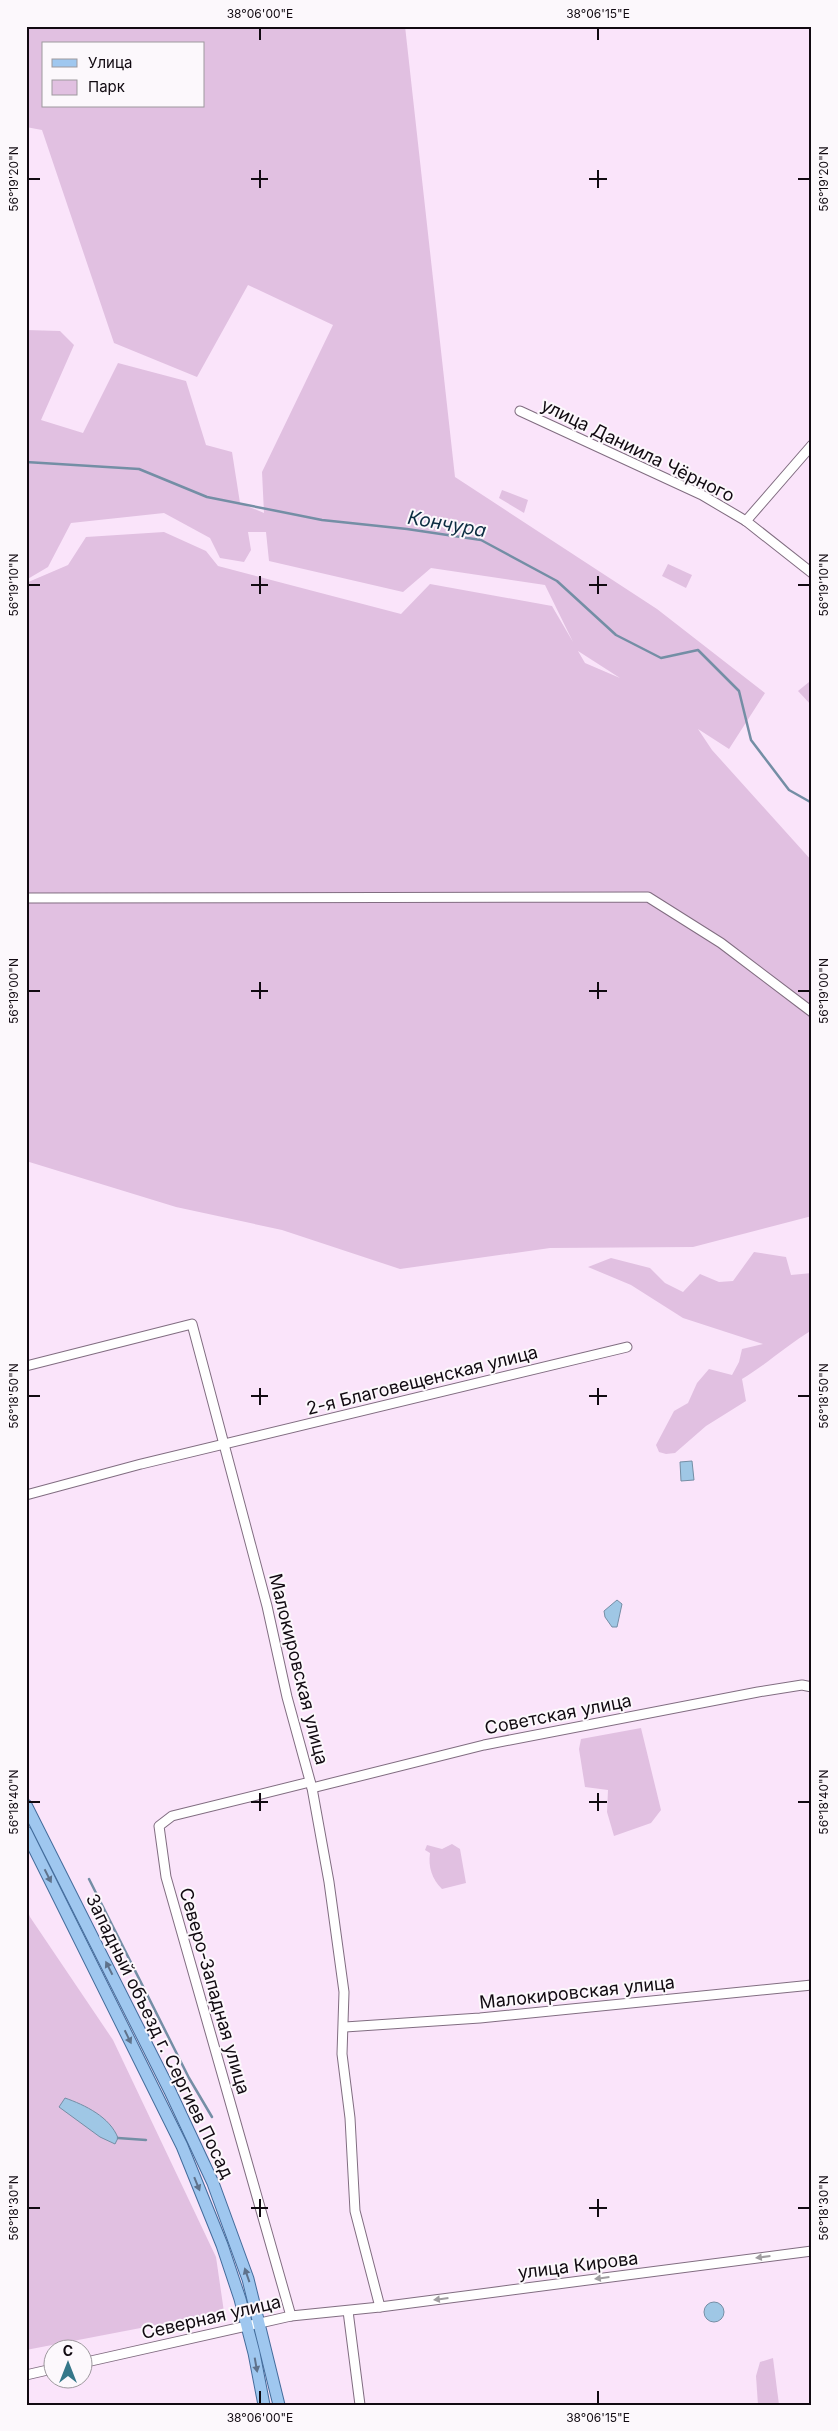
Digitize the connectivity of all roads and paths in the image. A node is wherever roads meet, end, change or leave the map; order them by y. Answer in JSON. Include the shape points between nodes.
{"nodes":[{"id":1,"x":520,"y":411,"type":"dead end"},
{"id":2,"x":812,"y":445,"type":"edge"},
{"id":3,"x":746,"y":521,"type":"junction"},
{"id":4,"x":812,"y":573,"type":"edge"},
{"id":5,"x":26,"y":898,"type":"edge"},
{"id":6,"x":812,"y":1012,"type":"edge"},
{"id":7,"x":627,"y":1347,"type":"dead end"},
{"id":8,"x":26,"y":1366,"type":"edge"},
{"id":9,"x":224,"y":1446,"type":"junction"},
{"id":10,"x":26,"y":1495,"type":"edge"},
{"id":11,"x":812,"y":1687,"type":"edge"},
{"id":12,"x":311,"y":1785,"type":"junction"},
{"id":13,"x":26,"y":1804,"type":"edge"},
{"id":14,"x":26,"y":1832,"type":"edge"},
{"id":15,"x":812,"y":1985,"type":"edge"},
{"id":16,"x":344,"y":2027,"type":"junction"},
{"id":17,"x":812,"y":2250,"type":"edge"},
{"id":18,"x":380,"y":2307,"type":"junction"},
{"id":19,"x":348,"y":2311,"type":"junction"},
{"id":20,"x":291,"y":2316,"type":"junction"},
{"id":21,"x":259,"y":2322,"type":"junction"},
{"id":22,"x":246,"y":2325,"type":"junction"},
{"id":23,"x":92,"y":2361,"type":"edge"},
{"id":24,"x":42,"y":2372,"type":"edge"},
{"id":25,"x":26,"y":2375,"type":"edge"},
{"id":26,"x":264,"y":2405,"type":"edge"},
{"id":27,"x":279,"y":2405,"type":"edge"},
{"id":28,"x":360,"y":2405,"type":"edge"}],
"edges":[{"from":1,"to":3,"type":"street","name":"улица Даниила Чёрного","via":[[664,476]]},
{"from":2,"to":3,"type":"street"},
{"from":3,"to":4,"type":"street","name":"улица Даниила Чёрного"},
{"from":5,"to":6,"type":"street","via":[[648,897],[721,943]]},
{"from":7,"to":9,"type":"street","name":"2-я Благовещенская улица"},
{"from":8,"to":9,"type":"street","name":"Малокировская улица","via":[[192,1324]]},
{"from":9,"to":10,"type":"street","name":"2-я Благовещенская улица"},
{"from":9,"to":12,"type":"street","name":"Малокировская улица"},
{"from":11,"to":12,"type":"street","name":"Советская улица","via":[[802,1685],[758,1692],[484,1745]]},
{"from":12,"to":16,"type":"street","name":"Малокировская улица","via":[[329,1882],[344,1992]]},
{"from":12,"to":20,"type":"street","name":"Северо-Западная улица","via":[[172,1816],[159,1826],[166,1877]]},
{"from":21,"to":13,"type":"main road","name":"Западный объезд г. Сергиев Посад","one_way":true,"via":[[248,2280],[213,2183]]},
{"from":14,"to":22,"type":"main road","name":"Западный объезд г. Сергиев Посад","one_way":true,"via":[[182,2146],[222,2245]]},
{"from":15,"to":16,"type":"street","name":"Малокировская улица","via":[[480,2018]]},
{"from":16,"to":18,"type":"street","name":"Малокировская улица","via":[[342,2054],[350,2118],[355,2210]]},
{"from":17,"to":18,"type":"street","name":"улица Кирова","one_way":true},
{"from":18,"to":19,"type":"street","name":"улица Кирова"},
{"from":19,"to":20,"type":"street","name":"Северная улица"},
{"from":19,"to":28,"type":"street"},
{"from":20,"to":21,"type":"street","name":"Северная улица"},
{"from":21,"to":22,"type":"street","name":"Северная улица"},
{"from":21,"to":27,"type":"main road","name":"Западный объезд г. Сергиев Посад"},
{"from":22,"to":23,"type":"street","name":"Северная улица"},
{"from":22,"to":26,"type":"main road","name":"Западный объезд г. Сергиев Посад","one_way":true},
{"from":24,"to":25,"type":"street"}]}
